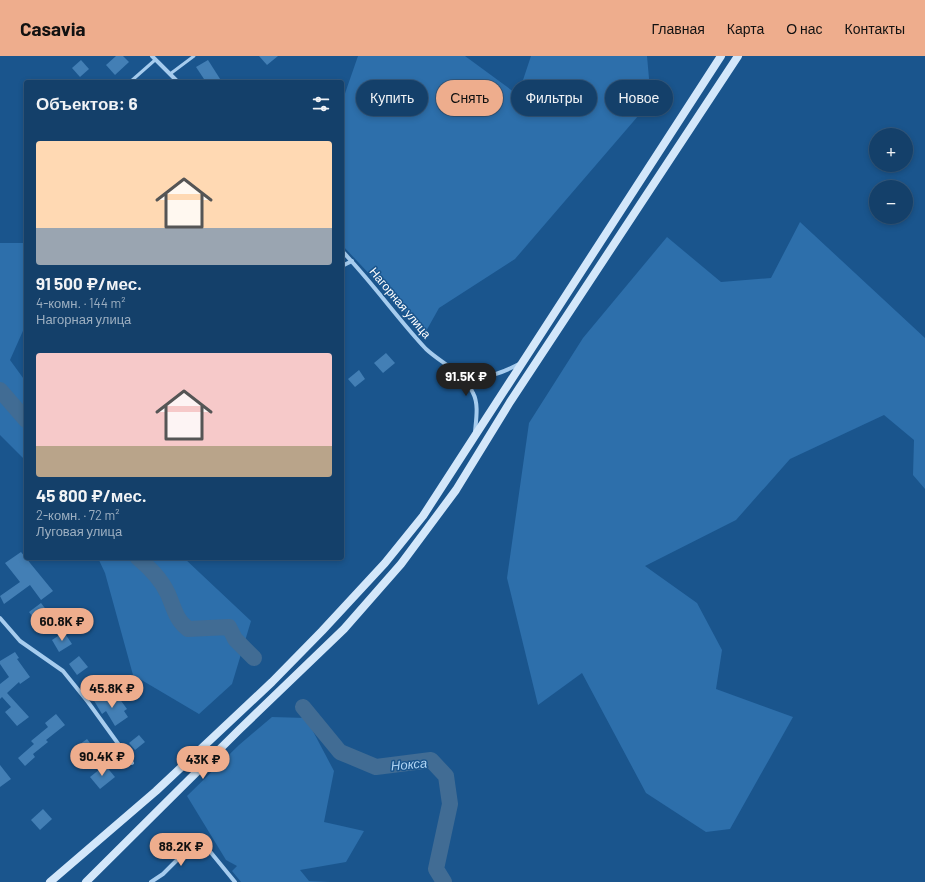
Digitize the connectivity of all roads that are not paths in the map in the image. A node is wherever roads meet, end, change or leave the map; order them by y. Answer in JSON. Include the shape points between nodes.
{"nodes":[{"id":1,"x":152,"y":56,"type":"edge"},
{"id":2,"x":194,"y":56,"type":"edge"},
{"id":3,"x":738,"y":56,"type":"edge"},
{"id":4,"x":718,"y":58,"type":"edge"},
{"id":5,"x":156,"y":60,"type":"junction"},
{"id":6,"x":170,"y":74,"type":"junction"},
{"id":7,"x":132,"y":80,"type":"edge"},
{"id":8,"x":176,"y":80,"type":"edge"},
{"id":9,"x":344,"y":253,"type":"edge"},
{"id":10,"x":352,"y":261,"type":"junction"},
{"id":11,"x":344,"y":265,"type":"edge"},
{"id":12,"x":524,"y":361,"type":"junction"},
{"id":13,"x":446,"y":364,"type":"junction"},
{"id":14,"x":474,"y":435,"type":"junction"},
{"id":15,"x":0,"y":618,"type":"edge"},
{"id":16,"x":132,"y":763,"type":"dead end"},
{"id":17,"x":50,"y":882,"type":"edge"},
{"id":18,"x":86,"y":882,"type":"edge"},
{"id":19,"x":151,"y":882,"type":"edge"},
{"id":20,"x":235,"y":882,"type":"edge"}],
"edges":[{"from":1,"to":5,"type":"street"},
{"from":2,"to":6,"type":"lane"},
{"from":3,"to":18,"type":"main road","via":[[515,395],[456,490],[401,564],[344,629]]},
{"from":4,"to":12,"type":"main road"},
{"from":5,"to":6,"type":"street"},
{"from":5,"to":7,"type":"lane"},
{"from":6,"to":8,"type":"street"},
{"from":9,"to":10,"type":"street","name":"Нагорная улица"},
{"from":10,"to":11,"type":"street"},
{"from":10,"to":13,"type":"street","name":"Нагорная улица","via":[[423,345]]},
{"from":12,"to":13,"type":"street","via":[[499,374],[487,377],[476,376]]},
{"from":12,"to":14,"type":"main road"},
{"from":13,"to":14,"type":"street","via":[[473,393],[476,413]]},
{"from":14,"to":17,"type":"main road","via":[[423,516],[385,563],[322,631],[272,682],[156,791]]},
{"from":15,"to":16,"type":"street","via":[[20,641],[63,671]]},
{"from":19,"to":20,"type":"street","via":[[163,874],[199,838]]}]}
